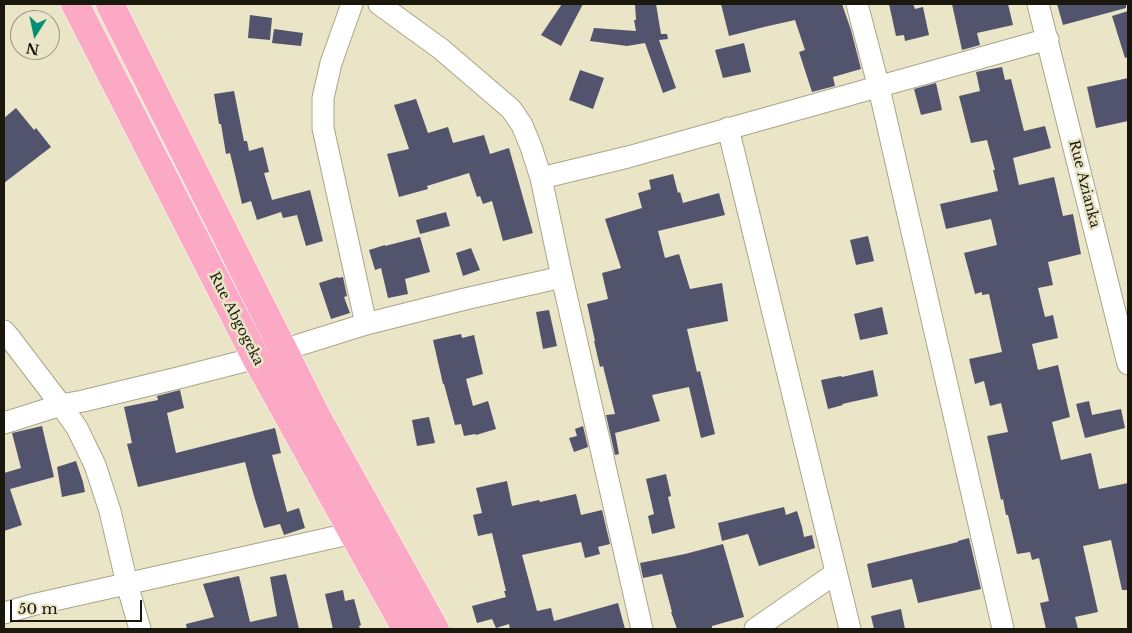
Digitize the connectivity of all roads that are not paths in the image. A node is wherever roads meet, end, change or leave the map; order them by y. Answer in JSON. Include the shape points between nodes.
{"nodes":[{"id":1,"x":75,"y":4,"type":"edge"},
{"id":2,"x":110,"y":4,"type":"edge"},
{"id":3,"x":352,"y":4,"type":"edge"},
{"id":4,"x":379,"y":4,"type":"edge"},
{"id":5,"x":857,"y":4,"type":"edge"},
{"id":6,"x":1038,"y":4,"type":"edge"},
{"id":7,"x":1048,"y":39,"type":"junction"},
{"id":8,"x":878,"y":86,"type":"junction"},
{"id":9,"x":728,"y":128,"type":"junction"},
{"id":10,"x":541,"y":178,"type":"junction"},
{"id":11,"x":562,"y":278,"type":"junction"},
{"id":12,"x":366,"y":324,"type":"junction"},
{"id":13,"x":4,"y":332,"type":"edge"},
{"id":14,"x":283,"y":350,"type":"junction"},
{"id":15,"x":256,"y":358,"type":"junction"},
{"id":16,"x":1128,"y":364,"type":"edge"},
{"id":17,"x":61,"y":404,"type":"junction"},
{"id":18,"x":4,"y":422,"type":"edge"},
{"id":19,"x":353,"y":533,"type":"junction"},
{"id":20,"x":836,"y":573,"type":"junction"},
{"id":21,"x":127,"y":584,"type":"junction"},
{"id":22,"x":4,"y":613,"type":"edge"},
{"id":23,"x":140,"y":629,"type":"edge"},
{"id":24,"x":406,"y":629,"type":"edge"},
{"id":25,"x":435,"y":629,"type":"edge"},
{"id":26,"x":642,"y":629,"type":"edge"},
{"id":27,"x":755,"y":629,"type":"edge"},
{"id":28,"x":850,"y":629,"type":"edge"},
{"id":29,"x":1003,"y":629,"type":"edge"}],
"edges":[{"from":1,"to":15,"type":"main road","name":"Rue Abgogeka"},
{"from":2,"to":14,"type":"main road","name":"Rue Abgogeka"},
{"from":3,"to":12,"type":"street","via":[[331,63],[323,98],[323,128]]},
{"from":4,"to":10,"type":"street","via":[[441,50],[511,109],[522,125]]},
{"from":5,"to":8,"type":"street"},
{"from":6,"to":7,"type":"street","name":"Rue Azianka"},
{"from":7,"to":8,"type":"street"},
{"from":7,"to":16,"type":"street","name":"Rue Azianka"},
{"from":8,"to":9,"type":"street"},
{"from":8,"to":29,"type":"street"},
{"from":9,"to":10,"type":"street"},
{"from":9,"to":20,"type":"street"},
{"from":10,"to":11,"type":"street"},
{"from":11,"to":12,"type":"street"},
{"from":11,"to":26,"type":"street"},
{"from":12,"to":14,"type":"street"},
{"from":13,"to":17,"type":"street"},
{"from":14,"to":25,"type":"main road","name":"Rue Abgogeka"},
{"from":15,"to":17,"type":"street"},
{"from":15,"to":19,"type":"main road","name":"Rue Abgogeka"},
{"from":17,"to":18,"type":"street"},
{"from":17,"to":21,"type":"street","via":[[95,465],[110,511]]},
{"from":19,"to":21,"type":"street"},
{"from":19,"to":24,"type":"main road","name":"Rue Abgogeka"},
{"from":20,"to":27,"type":"street"},
{"from":20,"to":28,"type":"street"},
{"from":21,"to":22,"type":"street"},
{"from":21,"to":23,"type":"street"}]}
